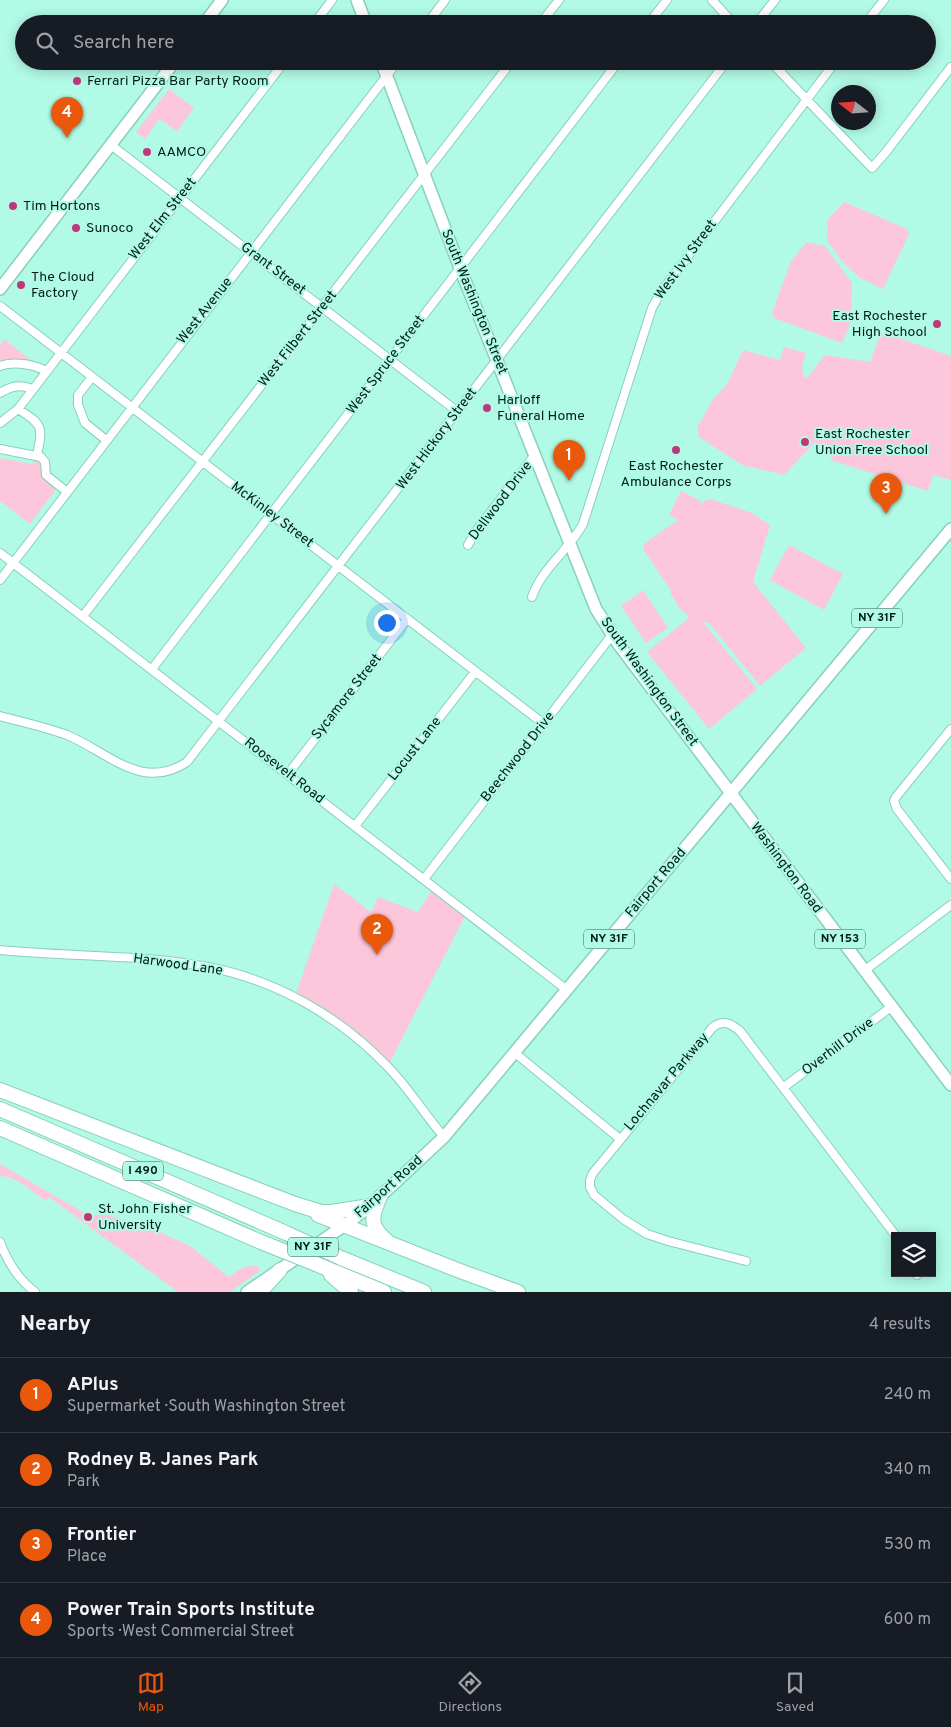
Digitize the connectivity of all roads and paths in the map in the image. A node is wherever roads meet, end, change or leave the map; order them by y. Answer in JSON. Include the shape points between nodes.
{"nodes":[{"id":1,"x":222,"y":0,"type":"edge"},
{"id":2,"x":332,"y":0,"type":"edge"},
{"id":3,"x":357,"y":0,"type":"edge"},
{"id":4,"x":446,"y":0,"type":"edge"},
{"id":5,"x":559,"y":0,"type":"edge"},
{"id":6,"x":666,"y":0,"type":"edge"},
{"id":7,"x":712,"y":0,"type":"edge"},
{"id":8,"x":775,"y":0,"type":"edge"},
{"id":9,"x":884,"y":0,"type":"edge"},
{"id":10,"x":211,"y":15,"type":"edge"},
{"id":11,"x":321,"y":15,"type":"edge"},
{"id":12,"x":363,"y":15,"type":"edge"},
{"id":13,"x":434,"y":15,"type":"edge"},
{"id":14,"x":547,"y":15,"type":"edge"},
{"id":15,"x":655,"y":15,"type":"edge"},
{"id":16,"x":726,"y":15,"type":"edge"},
{"id":17,"x":763,"y":15,"type":"edge"},
{"id":18,"x":872,"y":15,"type":"edge"},
{"id":19,"x":951,"y":67,"type":"edge"},
{"id":20,"x":168,"y":70,"type":"edge"},
{"id":21,"x":278,"y":70,"type":"edge"},
{"id":22,"x":384,"y":70,"type":"edge"},
{"id":23,"x":392,"y":70,"type":"edge"},
{"id":24,"x":505,"y":70,"type":"edge"},
{"id":25,"x":612,"y":70,"type":"edge"},
{"id":26,"x":720,"y":70,"type":"edge"},
{"id":27,"x":779,"y":70,"type":"edge"},
{"id":28,"x":829,"y":70,"type":"edge"},
{"id":29,"x":387,"y":77,"type":"junction"},
{"id":30,"x":807,"y":99,"type":"junction"},
{"id":31,"x":111,"y":145,"type":"junction"},
{"id":32,"x":424,"y":175,"type":"junction"},
{"id":33,"x":179,"y":198,"type":"junction"},
{"id":34,"x":250,"y":252,"type":"junction"},
{"id":35,"x":460,"y":268,"type":"junction"},
{"id":36,"x":0,"y":289,"type":"edge"},
{"id":37,"x":0,"y":306,"type":"edge"},
{"id":38,"x":322,"y":307,"type":"junction"},
{"id":39,"x":61,"y":353,"type":"junction"},
{"id":40,"x":391,"y":360,"type":"junction"},
{"id":41,"x":497,"y":361,"type":"junction"},
{"id":42,"x":0,"y":366,"type":"edge"},
{"id":43,"x":46,"y":371,"type":"junction"},
{"id":44,"x":92,"y":377,"type":"junction"},
{"id":45,"x":32,"y":389,"type":"junction"},
{"id":46,"x":0,"y":393,"type":"edge"},
{"id":47,"x":131,"y":408,"type":"junction"},
{"id":48,"x":18,"y":409,"type":"junction"},
{"id":49,"x":458,"y":412,"type":"junction"},
{"id":50,"x":0,"y":423,"type":"edge"},
{"id":51,"x":106,"y":440,"type":"junction"},
{"id":52,"x":0,"y":449,"type":"edge"},
{"id":53,"x":37,"y":455,"type":"junction"},
{"id":54,"x":534,"y":456,"type":"junction"},
{"id":55,"x":202,"y":462,"type":"junction"},
{"id":56,"x":67,"y":492,"type":"junction"},
{"id":57,"x":271,"y":514,"type":"junction"},
{"id":58,"x":951,"y":528,"type":"edge"},
{"id":59,"x":569,"y":543,"type":"junction"},
{"id":60,"x":468,"y":545,"type":"dead end"},
{"id":61,"x":0,"y":553,"type":"edge"},
{"id":62,"x":13,"y":563,"type":"junction"},
{"id":63,"x":339,"y":566,"type":"junction"},
{"id":64,"x":0,"y":580,"type":"edge"},
{"id":65,"x":532,"y":597,"type":"dead end"},
{"id":66,"x":83,"y":616,"type":"junction"},
{"id":67,"x":407,"y":619,"type":"junction"},
{"id":68,"x":612,"y":635,"type":"junction"},
{"id":69,"x":152,"y":669,"type":"junction"},
{"id":70,"x":475,"y":672,"type":"junction"},
{"id":71,"x":0,"y":716,"type":"edge"},
{"id":72,"x":220,"y":721,"type":"junction"},
{"id":73,"x":544,"y":724,"type":"junction"},
{"id":74,"x":951,"y":729,"type":"edge"},
{"id":75,"x":288,"y":774,"type":"junction"},
{"id":76,"x":730,"y":794,"type":"junction"},
{"id":77,"x":355,"y":826,"type":"junction"},
{"id":78,"x":424,"y":879,"type":"junction"},
{"id":79,"x":951,"y":879,"type":"edge"},
{"id":80,"x":951,"y":905,"type":"edge"},
{"id":81,"x":0,"y":950,"type":"edge"},
{"id":82,"x":864,"y":971,"type":"junction"},
{"id":83,"x":566,"y":990,"type":"junction"},
{"id":84,"x":892,"y":1007,"type":"junction"},
{"id":85,"x":515,"y":1053,"type":"junction"},
{"id":86,"x":951,"y":1085,"type":"edge"},
{"id":87,"x":784,"y":1088,"type":"junction"},
{"id":88,"x":0,"y":1090,"type":"edge"},
{"id":89,"x":0,"y":1110,"type":"edge"},
{"id":90,"x":0,"y":1128,"type":"edge"},
{"id":91,"x":444,"y":1137,"type":"junction"},
{"id":92,"x":620,"y":1139,"type":"junction"},
{"id":93,"x":375,"y":1201,"type":"junction"},
{"id":94,"x":295,"y":1204,"type":"junction"},
{"id":95,"x":345,"y":1225,"type":"junction"},
{"id":96,"x":893,"y":1232,"type":"edge"},
{"id":97,"x":0,"y":1242,"type":"edge"},
{"id":98,"x":394,"y":1245,"type":"junction"},
{"id":99,"x":746,"y":1261,"type":"dead end"},
{"id":100,"x":316,"y":1264,"type":"junction"},
{"id":101,"x":280,"y":1270,"type":"junction"},
{"id":102,"x":35,"y":1292,"type":"edge"},
{"id":103,"x":247,"y":1292,"type":"edge"},
{"id":104,"x":260,"y":1292,"type":"edge"},
{"id":105,"x":352,"y":1292,"type":"edge"},
{"id":106,"x":384,"y":1292,"type":"edge"},
{"id":107,"x":424,"y":1292,"type":"edge"},
{"id":108,"x":518,"y":1292,"type":"edge"}],
"edges":[{"from":1,"to":10,"type":"main road"},
{"from":2,"to":11,"type":"street"},
{"from":3,"to":12,"type":"main road"},
{"from":4,"to":13,"type":"street"},
{"from":5,"to":14,"type":"street"},
{"from":6,"to":15,"type":"street"},
{"from":7,"to":16,"type":"street"},
{"from":8,"to":17,"type":"street"},
{"from":9,"to":18,"type":"street"},
{"from":19,"to":30,"type":"street","via":[[872,168]]},
{"from":20,"to":31,"type":"main road"},
{"from":21,"to":33,"type":"street","name":"West Elm Street"},
{"from":22,"to":29,"type":"main road","name":"South Washington Street","number":"NY 153"},
{"from":23,"to":29,"type":"street","name":"West Avenue"},
{"from":24,"to":32,"type":"street","name":"West Filbert Street"},
{"from":25,"to":35,"type":"street","name":"West Spruce Street"},
{"from":26,"to":41,"type":"street","name":"West Hickory Street"},
{"from":27,"to":30,"type":"street"},
{"from":28,"to":30,"type":"street","name":"West Ivy Street"},
{"from":29,"to":32,"type":"main road","name":"South Washington Street","number":"NY 153"},
{"from":29,"to":34,"type":"street","name":"West Avenue"},
{"from":30,"to":59,"type":"street","name":"West Ivy Street","via":[[656,300],[583,524]]},
{"from":31,"to":33,"type":"street","name":"Grant Street"},
{"from":31,"to":36,"type":"main road"},
{"from":32,"to":35,"type":"main road","name":"South Washington Street","number":"NY 153"},
{"from":32,"to":38,"type":"street","name":"West Filbert Street"},
{"from":33,"to":34,"type":"street","name":"Grant Street"},
{"from":33,"to":39,"type":"street","name":"West Elm Street"},
{"from":34,"to":38,"type":"street","name":"Grant Street"},
{"from":34,"to":47,"type":"street","name":"West Avenue"},
{"from":35,"to":40,"type":"street","name":"West Spruce Street"},
{"from":35,"to":41,"type":"main road","name":"South Washington Street","number":"NY 153"},
{"from":37,"to":39,"type":"street","name":"McKinley Street"},
{"from":38,"to":40,"type":"street","name":"Grant Street"},
{"from":38,"to":55,"type":"street","name":"West Filbert Street"},
{"from":39,"to":43,"type":"street","name":"West Elm Street"},
{"from":39,"to":44,"type":"street","name":"McKinley Street"},
{"from":40,"to":49,"type":"street","name":"Grant Street"},
{"from":40,"to":57,"type":"street","name":"West Spruce Street"},
{"from":41,"to":49,"type":"street","name":"West Hickory Street"},
{"from":41,"to":54,"type":"main road","name":"South Washington Street","number":"NY 153"},
{"from":42,"to":43,"type":"street","via":[[24,364]]},
{"from":43,"to":45,"type":"street","name":"West Elm Street"},
{"from":44,"to":47,"type":"street","name":"McKinley Street"},
{"from":44,"to":51,"type":"street","via":[[77,400],[86,423]]},
{"from":45,"to":46,"type":"street","via":[[14,386]]},
{"from":45,"to":48,"type":"street","name":"West Elm Street"},
{"from":47,"to":51,"type":"street","name":"West Avenue"},
{"from":47,"to":55,"type":"street","name":"McKinley Street"},
{"from":48,"to":50,"type":"street","name":"West Elm Street"},
{"from":48,"to":53,"type":"street","via":[[36,421],[40,428]]},
{"from":49,"to":63,"type":"street","name":"West Hickory Street"},
{"from":51,"to":56,"type":"street","name":"West Avenue"},
{"from":52,"to":53,"type":"street"},
{"from":53,"to":56,"type":"street","via":[[45,462],[46,475]]},
{"from":54,"to":59,"type":"main road","name":"South Washington Street","number":"NY 153"},
{"from":54,"to":60,"type":"street","name":"Dellwood Drive"},
{"from":55,"to":57,"type":"street","name":"McKinley Street"},
{"from":55,"to":66,"type":"street","name":"West Filbert Street"},
{"from":56,"to":62,"type":"street","name":"West Avenue"},
{"from":57,"to":63,"type":"street","name":"McKinley Street"},
{"from":57,"to":69,"type":"street","name":"West Spruce Street"},
{"from":58,"to":76,"type":"main road","name":"Fairport Road","number":"NY 31F"},
{"from":59,"to":65,"type":"street","name":"West Ivy Street","via":[[536,586]]},
{"from":59,"to":68,"type":"main road","name":"South Washington Street","number":"NY 153","via":[[596,609]]},
{"from":61,"to":62,"type":"street","name":"Roosevelt Road"},
{"from":62,"to":64,"type":"street","name":"West Avenue"},
{"from":62,"to":66,"type":"street","name":"Roosevelt Road"},
{"from":63,"to":67,"type":"street","name":"McKinley Street"},
{"from":63,"to":72,"type":"street","name":"West Hickory Street"},
{"from":66,"to":69,"type":"street","name":"Roosevelt Road"},
{"from":67,"to":70,"type":"street","name":"McKinley Street"},
{"from":67,"to":75,"type":"street","name":"Sycamore Street"},
{"from":68,"to":73,"type":"street","name":"Beechwood Drive"},
{"from":68,"to":76,"type":"main road","name":"South Washington Street","number":"NY 153"},
{"from":69,"to":72,"type":"street","name":"Roosevelt Road"},
{"from":70,"to":73,"type":"street","name":"McKinley Street"},
{"from":70,"to":77,"type":"street","name":"Locust Lane"},
{"from":71,"to":72,"type":"street","name":"West Hickory Street","via":[[67,736],[132,769],[155,774],[173,770],[187,762]]},
{"from":72,"to":75,"type":"street","name":"Roosevelt Road"},
{"from":73,"to":78,"type":"street","name":"Beechwood Drive"},
{"from":74,"to":79,"type":"street","via":[[894,801]]},
{"from":75,"to":77,"type":"street","name":"Roosevelt Road"},
{"from":76,"to":82,"type":"main road","name":"Washington Road","number":"NY 153"},
{"from":76,"to":83,"type":"main road","name":"Fairport Road","number":"NY 31F"},
{"from":77,"to":78,"type":"street","name":"Roosevelt Road"},
{"from":78,"to":83,"type":"street","name":"Roosevelt Road"},
{"from":80,"to":82,"type":"street"},
{"from":81,"to":91,"type":"street","name":"Harwood Lane","via":[[188,964],[245,976],[280,989],[310,1004],[368,1047],[402,1082]]},
{"from":82,"to":84,"type":"main road","name":"Washington Road","number":"NY 153"},
{"from":83,"to":85,"type":"main road","name":"Fairport Road","number":"NY 31F"},
{"from":84,"to":86,"type":"main road","name":"Washington Road","number":"NY 153"},
{"from":84,"to":87,"type":"street","name":"Overhill Drive"},
{"from":85,"to":91,"type":"main road","name":"Fairport Road","number":"NY 31F"},
{"from":85,"to":92,"type":"street","name":"Lochnavar Parkway"},
{"from":87,"to":92,"type":"street","name":"Lochnavar Parkway","via":[[740,1031],[729,1023],[721,1023],[713,1027]]},
{"from":87,"to":96,"type":"street","name":"Lochnavar Parkway"},
{"from":88,"to":94,"type":"highway"},
{"from":89,"to":107,"type":"highway","number":"I 490","bridge":true},
{"from":90,"to":100,"type":"highway","number":"I 490","bridge":true},
{"from":91,"to":93,"type":"main road","name":"Fairport Road","number":"NY 31F"},
{"from":92,"to":99,"type":"street","via":[[591,1177],[590,1188],[594,1195],[630,1224],[658,1238]]},
{"from":93,"to":94,"type":"highway","via":[[331,1212]]},
{"from":93,"to":95,"type":"main road","name":"Fairport Road","number":"NY 31F"},
{"from":93,"to":98,"type":"highway","via":[[373,1223],[378,1232]]},
{"from":94,"to":95,"type":"highway"},
{"from":95,"to":98,"type":"highway"},
{"from":95,"to":101,"type":"main road","name":"Fairport Road","number":"NY 31F"},
{"from":97,"to":102,"type":"street","via":[[18,1275]]},
{"from":98,"to":108,"type":"highway"},
{"from":100,"to":105,"type":"highway"},
{"from":100,"to":106,"type":"highway","number":"I 490"},
{"from":101,"to":103,"type":"main road","name":"Fairport Road","number":"NY 31F"},
{"from":101,"to":104,"type":"highway"}]}
